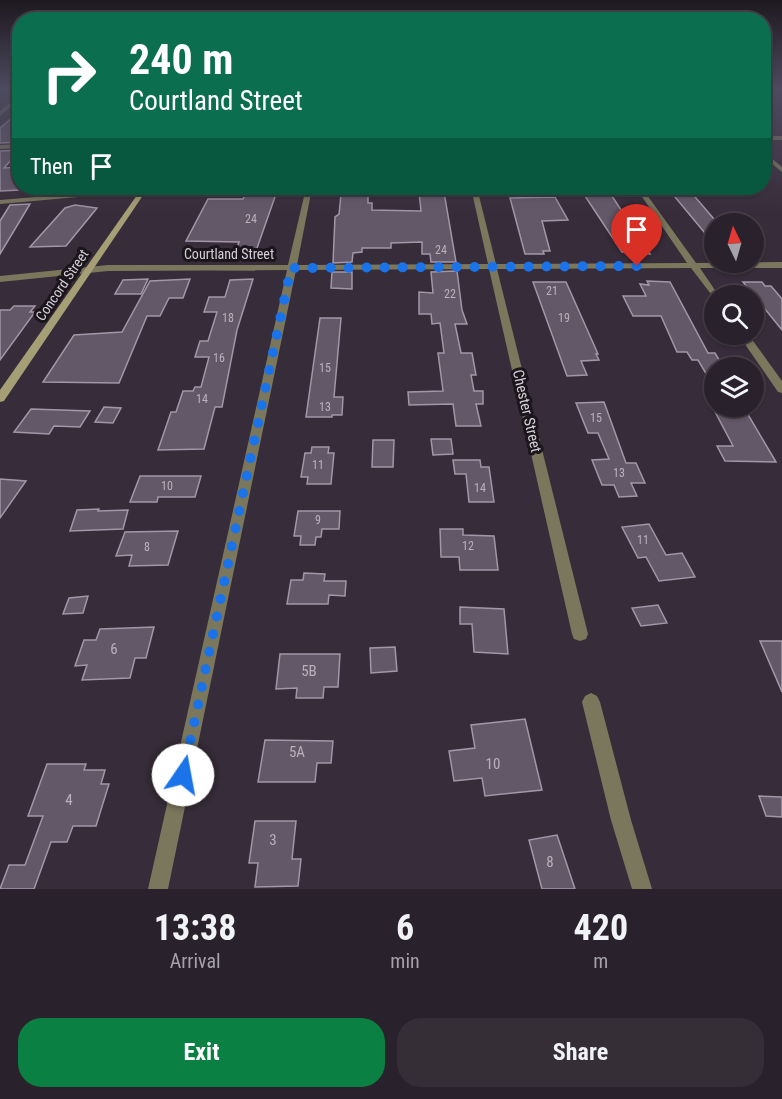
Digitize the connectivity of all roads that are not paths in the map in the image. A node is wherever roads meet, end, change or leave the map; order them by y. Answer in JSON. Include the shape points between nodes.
{"nodes":[{"id":1,"x":78,"y":195,"type":"edge"},
{"id":2,"x":140,"y":195,"type":"edge"},
{"id":3,"x":307,"y":195,"type":"edge"},
{"id":4,"x":476,"y":195,"type":"edge"},
{"id":5,"x":644,"y":195,"type":"edge"},
{"id":6,"x":0,"y":202,"type":"edge"},
{"id":7,"x":782,"y":265,"type":"edge"},
{"id":8,"x":493,"y":266,"type":"junction"},
{"id":9,"x":694,"y":266,"type":"junction"},
{"id":10,"x":291,"y":268,"type":"junction"},
{"id":11,"x":88,"y":270,"type":"junction"},
{"id":12,"x":0,"y":279,"type":"edge"},
{"id":13,"x":707,"y":285,"type":"edge"},
{"id":14,"x":751,"y":345,"type":"edge"},
{"id":15,"x":782,"y":389,"type":"edge"},
{"id":16,"x":0,"y":398,"type":"edge"},
{"id":17,"x":580,"y":634,"type":"dead end"},
{"id":18,"x":591,"y":702,"type":"dead end"},
{"id":19,"x":159,"y":889,"type":"edge"},
{"id":20,"x":642,"y":889,"type":"edge"}],
"edges":[{"from":1,"to":6,"type":"street"},
{"from":2,"to":11,"type":"main road","name":"Concord Street"},
{"from":3,"to":10,"type":"street"},
{"from":4,"to":8,"type":"street","name":"Chester Street"},
{"from":5,"to":9,"type":"street"},
{"from":7,"to":9,"type":"street","name":"Courtland Street"},
{"from":8,"to":9,"type":"street","name":"Courtland Street"},
{"from":8,"to":10,"type":"street","name":"Courtland Street"},
{"from":8,"to":17,"type":"street","name":"Chester Street"},
{"from":9,"to":13,"type":"street"},
{"from":10,"to":11,"type":"street","name":"Courtland Street"},
{"from":10,"to":19,"type":"street"},
{"from":11,"to":12,"type":"street","name":"Courtland Street"},
{"from":11,"to":16,"type":"main road","name":"Concord Street"},
{"from":14,"to":15,"type":"street"},
{"from":18,"to":20,"type":"street"}]}
